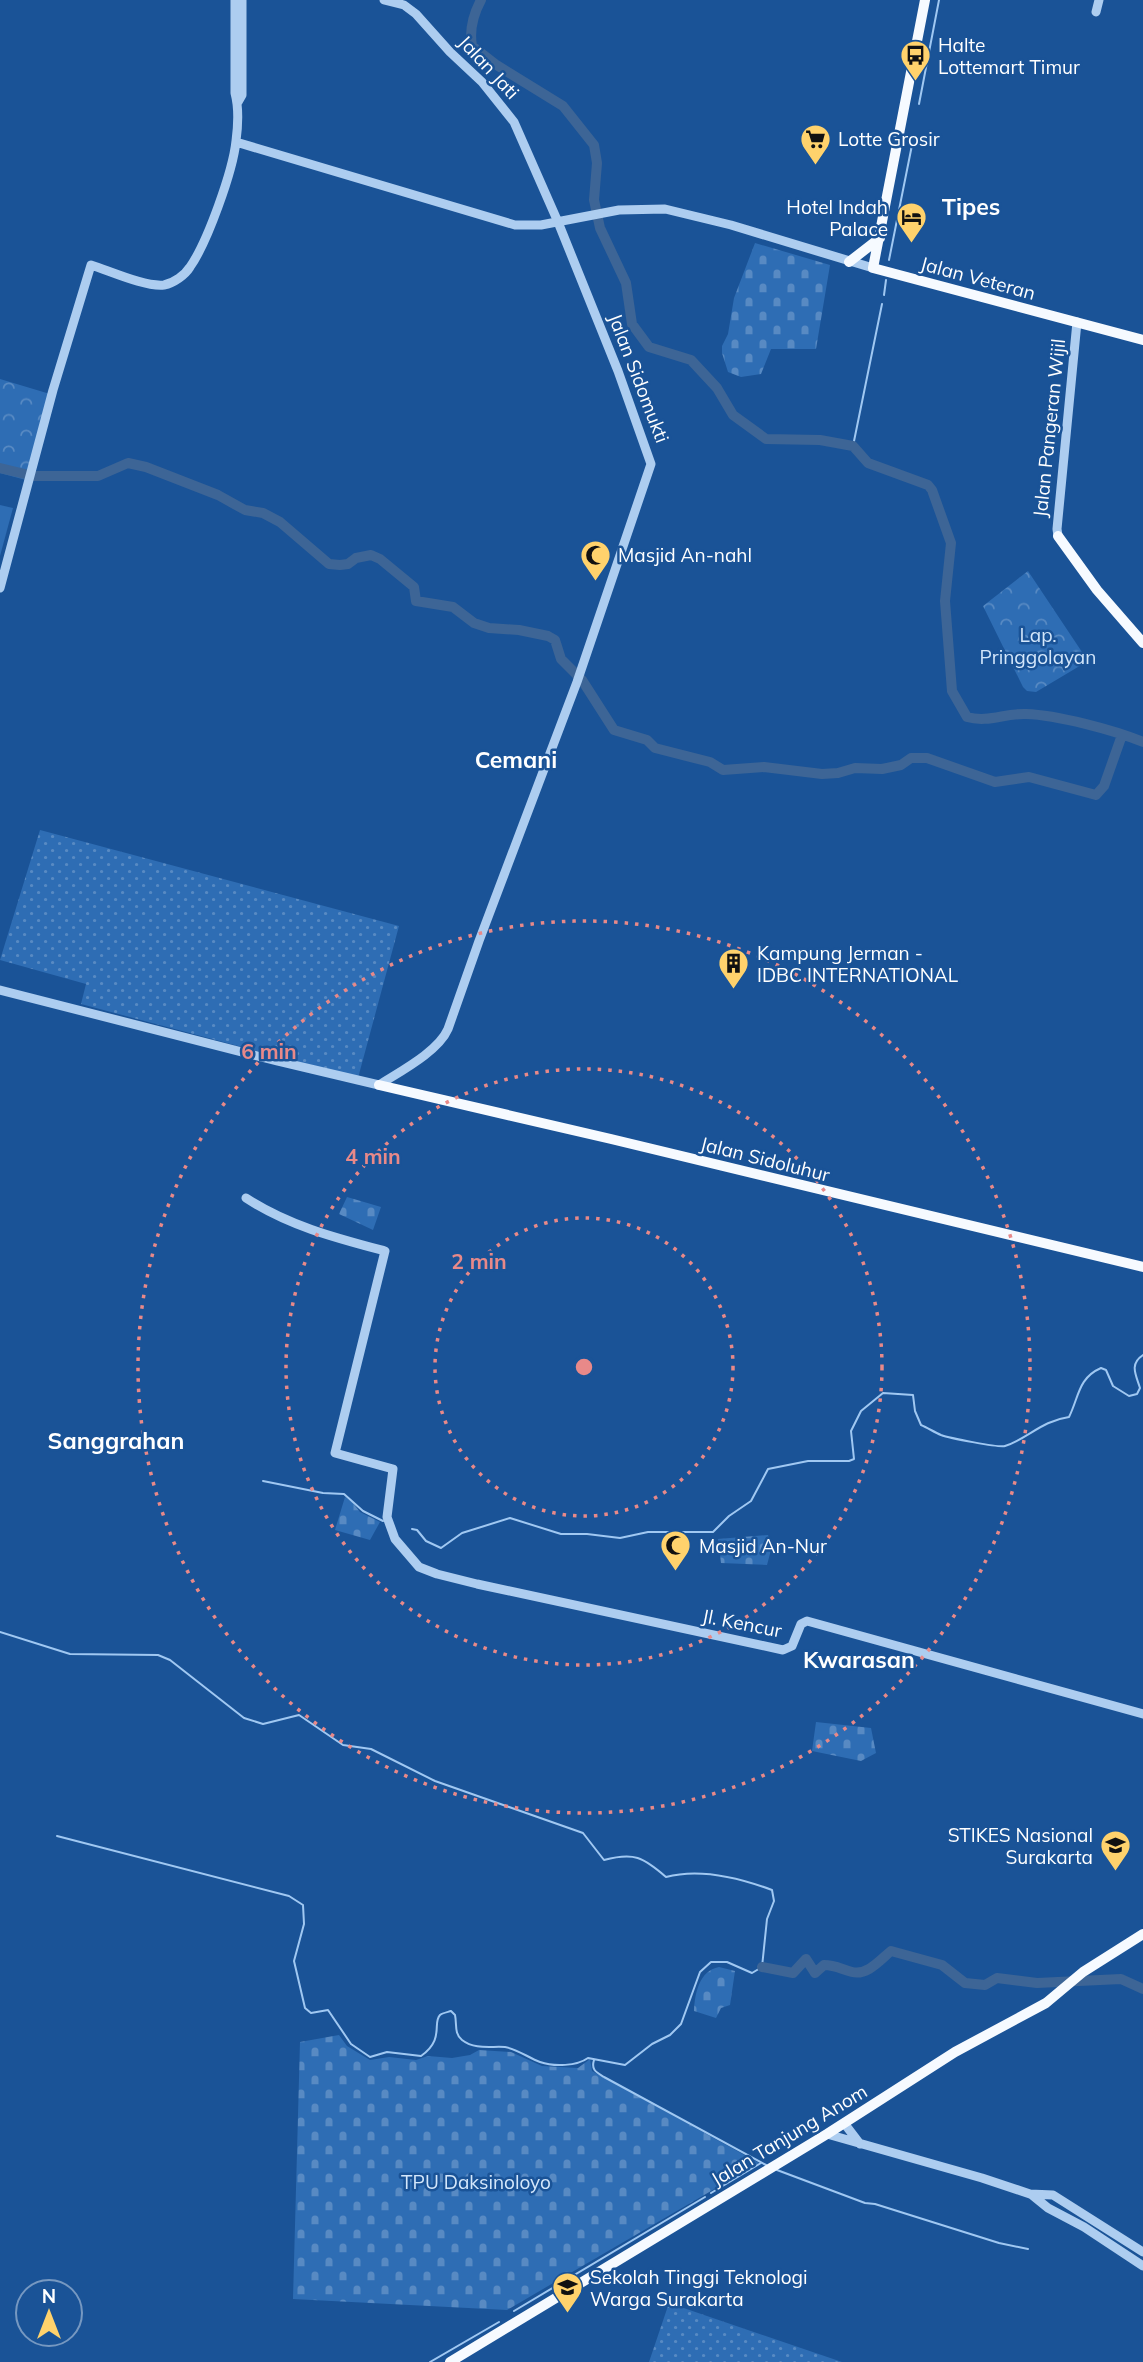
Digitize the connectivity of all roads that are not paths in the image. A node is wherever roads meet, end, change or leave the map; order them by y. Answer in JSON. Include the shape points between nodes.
{"nodes":[{"id":1,"x":235,"y":0,"type":"edge"},
{"id":2,"x":242,"y":0,"type":"edge"},
{"id":3,"x":384,"y":0,"type":"edge"},
{"id":4,"x":925,"y":0,"type":"edge"},
{"id":5,"x":1098,"y":0,"type":"edge"},
{"id":6,"x":1096,"y":12,"type":"dead end"},
{"id":7,"x":239,"y":13,"type":"junction"},
{"id":8,"x":236,"y":142,"type":"junction"},
{"id":9,"x":558,"y":222,"type":"junction"},
{"id":10,"x":880,"y":238,"type":"junction"},
{"id":11,"x":849,"y":262,"type":"junction"},
{"id":12,"x":873,"y":268,"type":"junction"},
{"id":13,"x":1077,"y":322,"type":"junction"},
{"id":14,"x":1143,"y":340,"type":"edge"},
{"id":15,"x":1058,"y":536,"type":"joint"},
{"id":16,"x":0,"y":588,"type":"edge"},
{"id":17,"x":1143,"y":643,"type":"edge"},
{"id":18,"x":0,"y":990,"type":"edge"},
{"id":19,"x":379,"y":1085,"type":"junction"},
{"id":20,"x":246,"y":1198,"type":"dead end"},
{"id":21,"x":1143,"y":1267,"type":"edge"},
{"id":22,"x":1143,"y":1714,"type":"edge"},
{"id":23,"x":1143,"y":1934,"type":"edge"},
{"id":24,"x":844,"y":2123,"type":"junction"},
{"id":25,"x":827,"y":2134,"type":"junction"},
{"id":26,"x":861,"y":2145,"type":"junction"},
{"id":27,"x":1030,"y":2194,"type":"junction"},
{"id":28,"x":1054,"y":2195,"type":"junction"},
{"id":29,"x":1048,"y":2208,"type":"junction"},
{"id":30,"x":1143,"y":2252,"type":"edge"},
{"id":31,"x":1143,"y":2266,"type":"edge"},
{"id":32,"x":450,"y":2362,"type":"edge"}],
"edges":[{"from":1,"to":7,"type":"street"},
{"from":2,"to":7,"type":"street"},
{"from":3,"to":9,"type":"street","name":"Jalan Jati","via":[[416,14],[504,107]]},
{"from":4,"to":10,"type":"main road"},
{"from":5,"to":6,"type":"street"},
{"from":7,"to":8,"type":"street"},
{"from":8,"to":9,"type":"street","name":"Jalan Veteran","via":[[515,225]]},
{"from":8,"to":16,"type":"street","via":[[200,251],[184,274],[163,285],[91,265]]},
{"from":9,"to":11,"type":"street","name":"Jalan Veteran","via":[[613,211],[676,211]]},
{"from":9,"to":19,"type":"street","name":"Jalan Sidomukti","via":[[651,464],[577,682],[446,1035]]},
{"from":10,"to":11,"type":"main road"},
{"from":10,"to":12,"type":"main road"},
{"from":11,"to":12,"type":"street","name":"Jalan Veteran"},
{"from":12,"to":13,"type":"main road","name":"Jalan Veteran"},
{"from":13,"to":14,"type":"main road","name":"Jalan Veteran"},
{"from":13,"to":15,"type":"street","name":"Jalan Pangeran Wijil"},
{"from":15,"to":17,"type":"main road"},
{"from":18,"to":19,"type":"street"},
{"from":19,"to":21,"type":"main road","name":"Jalan Sidoluhur"},
{"from":20,"to":22,"type":"street","name":"Jl. Kencur","via":[[293,1224],[385,1251],[335,1453],[393,1469],[388,1525],[417,1565],[607,1613],[783,1650],[791,1648],[801,1624],[807,1621]]},
{"from":23,"to":24,"type":"main road","name":"Jalan Tanjung Anom","via":[[1046,2003],[956,2052]]},
{"from":24,"to":25,"type":"main road","name":"Jalan Tanjung Anom"},
{"from":24,"to":26,"type":"street"},
{"from":25,"to":26,"type":"street"},
{"from":25,"to":32,"type":"main road","name":"Jalan Tanjung Anom"},
{"from":26,"to":27,"type":"street"},
{"from":27,"to":28,"type":"street"},
{"from":27,"to":29,"type":"street"},
{"from":28,"to":29,"type":"street"},
{"from":28,"to":30,"type":"street"},
{"from":29,"to":31,"type":"street"}]}
